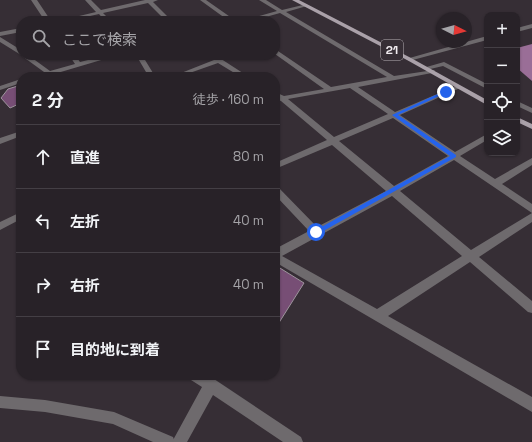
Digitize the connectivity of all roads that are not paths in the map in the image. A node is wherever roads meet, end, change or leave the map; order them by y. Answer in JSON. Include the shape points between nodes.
{"nodes":[{"id":1,"x":34,"y":0,"type":"edge"},
{"id":2,"x":88,"y":0,"type":"edge"},
{"id":3,"x":151,"y":0,"type":"edge"},
{"id":4,"x":203,"y":0,"type":"edge"},
{"id":5,"x":262,"y":0,"type":"edge"},
{"id":6,"x":295,"y":0,"type":"edge"},
{"id":7,"x":305,"y":5,"type":"junction"},
{"id":8,"x":282,"y":11,"type":"junction"},
{"id":9,"x":100,"y":12,"type":"junction"},
{"id":10,"x":45,"y":16,"type":"edge"},
{"id":11,"x":83,"y":16,"type":"edge"},
{"id":12,"x":104,"y":16,"type":"edge"},
{"id":13,"x":164,"y":16,"type":"edge"},
{"id":14,"x":226,"y":16,"type":"edge"},
{"id":15,"x":264,"y":16,"type":"edge"},
{"id":16,"x":532,"y":26,"type":"edge"},
{"id":17,"x":520,"y":29,"type":"edge"},
{"id":18,"x":16,"y":31,"type":"edge"},
{"id":19,"x":0,"y":34,"type":"edge"},
{"id":20,"x":0,"y":39,"type":"edge"},
{"id":21,"x":484,"y":39,"type":"edge"},
{"id":22,"x":16,"y":50,"type":"edge"},
{"id":23,"x":280,"y":55,"type":"edge"},
{"id":24,"x":409,"y":59,"type":"junction"},
{"id":25,"x":31,"y":60,"type":"edge"},
{"id":26,"x":76,"y":60,"type":"edge"},
{"id":27,"x":97,"y":60,"type":"edge"},
{"id":28,"x":142,"y":60,"type":"edge"},
{"id":29,"x":219,"y":61,"type":"joint"},
{"id":30,"x":79,"y":65,"type":"junction"},
{"id":31,"x":429,"y":70,"type":"junction"},
{"id":32,"x":48,"y":72,"type":"edge"},
{"id":33,"x":60,"y":72,"type":"edge"},
{"id":34,"x":149,"y":72,"type":"edge"},
{"id":35,"x":188,"y":72,"type":"edge"},
{"id":36,"x":238,"y":72,"type":"edge"},
{"id":37,"x":394,"y":78,"type":"junction"},
{"id":38,"x":16,"y":83,"type":"edge"},
{"id":39,"x":484,"y":85,"type":"edge"},
{"id":40,"x":352,"y":86,"type":"junction"},
{"id":41,"x":458,"y":87,"type":"junction"},
{"id":42,"x":0,"y":88,"type":"edge"},
{"id":43,"x":330,"y":90,"type":"junction"},
{"id":44,"x":280,"y":98,"type":"edge"},
{"id":45,"x":280,"y":100,"type":"edge"},
{"id":46,"x":484,"y":101,"type":"edge"},
{"id":47,"x":520,"y":105,"type":"edge"},
{"id":48,"x":532,"y":111,"type":"edge"},
{"id":49,"x":394,"y":115,"type":"junction"},
{"id":50,"x":520,"y":121,"type":"edge"},
{"id":51,"x":532,"y":127,"type":"edge"},
{"id":52,"x":16,"y":135,"type":"edge"},
{"id":53,"x":484,"y":139,"type":"edge"},
{"id":54,"x":0,"y":141,"type":"edge"},
{"id":55,"x":333,"y":141,"type":"junction"},
{"id":56,"x":454,"y":156,"type":"junction"},
{"id":57,"x":532,"y":161,"type":"edge"},
{"id":58,"x":280,"y":164,"type":"edge"},
{"id":59,"x":495,"y":184,"type":"junction"},
{"id":60,"x":393,"y":191,"type":"junction"},
{"id":61,"x":280,"y":194,"type":"edge"},
{"id":62,"x":532,"y":209,"type":"edge"},
{"id":63,"x":532,"y":217,"type":"edge"},
{"id":64,"x":16,"y":218,"type":"edge"},
{"id":65,"x":0,"y":226,"type":"edge"},
{"id":66,"x":316,"y":232,"type":"junction"},
{"id":67,"x":280,"y":253,"type":"edge"},
{"id":68,"x":470,"y":256,"type":"junction"},
{"id":69,"x":280,"y":259,"type":"edge"},
{"id":70,"x":532,"y":308,"type":"edge"},
{"id":71,"x":377,"y":316,"type":"junction"},
{"id":72,"x":204,"y":380,"type":"edge"},
{"id":73,"x":211,"y":385,"type":"junction"},
{"id":74,"x":0,"y":402,"type":"edge"},
{"id":75,"x":532,"y":405,"type":"edge"},
{"id":76,"x":168,"y":442,"type":"edge"},
{"id":77,"x":179,"y":442,"type":"edge"},
{"id":78,"x":296,"y":442,"type":"edge"}],
"edges":[{"from":1,"to":10,"type":"street"},
{"from":2,"to":9,"type":"street"},
{"from":3,"to":9,"type":"street"},
{"from":3,"to":13,"type":"street"},
{"from":4,"to":14,"type":"street"},
{"from":5,"to":8,"type":"street"},
{"from":6,"to":7,"type":"main road","number":"21"},
{"from":7,"to":8,"type":"street"},
{"from":7,"to":24,"type":"main road","number":"21"},
{"from":8,"to":15,"type":"street"},
{"from":8,"to":37,"type":"street"},
{"from":9,"to":11,"type":"street"},
{"from":9,"to":12,"type":"street"},
{"from":16,"to":17,"type":"street"},
{"from":18,"to":19,"type":"street"},
{"from":20,"to":22,"type":"street"},
{"from":21,"to":24,"type":"street"},
{"from":23,"to":43,"type":"street"},
{"from":24,"to":31,"type":"main road","number":"21"},
{"from":25,"to":32,"type":"street"},
{"from":26,"to":30,"type":"street"},
{"from":27,"to":30,"type":"street"},
{"from":28,"to":34,"type":"street"},
{"from":29,"to":35,"type":"street"},
{"from":29,"to":36,"type":"street"},
{"from":30,"to":33,"type":"street"},
{"from":31,"to":37,"type":"street"},
{"from":31,"to":39,"type":"street","via":[[444,64]]},
{"from":31,"to":41,"type":"main road","number":"21"},
{"from":37,"to":40,"type":"street"},
{"from":38,"to":42,"type":"street"},
{"from":40,"to":43,"type":"street"},
{"from":40,"to":49,"type":"street"},
{"from":41,"to":46,"type":"main road","number":"21"},
{"from":41,"to":49,"type":"street"},
{"from":43,"to":44,"type":"street"},
{"from":45,"to":55,"type":"street"},
{"from":47,"to":48,"type":"street"},
{"from":49,"to":55,"type":"street"},
{"from":49,"to":56,"type":"street"},
{"from":50,"to":51,"type":"main road"},
{"from":52,"to":54,"type":"street"},
{"from":53,"to":56,"type":"street"},
{"from":55,"to":58,"type":"street"},
{"from":55,"to":60,"type":"street"},
{"from":56,"to":59,"type":"street"},
{"from":56,"to":60,"type":"street"},
{"from":57,"to":59,"type":"street"},
{"from":59,"to":62,"type":"street"},
{"from":60,"to":66,"type":"street"},
{"from":60,"to":68,"type":"street"},
{"from":61,"to":66,"type":"street"},
{"from":63,"to":68,"type":"street"},
{"from":64,"to":65,"type":"lane"},
{"from":66,"to":67,"type":"street"},
{"from":68,"to":70,"type":"street"},
{"from":68,"to":71,"type":"street"},
{"from":69,"to":71,"type":"street"},
{"from":71,"to":75,"type":"street"},
{"from":72,"to":73,"type":"street"},
{"from":73,"to":77,"type":"street"},
{"from":73,"to":78,"type":"street"},
{"from":74,"to":76,"type":"lane","via":[[45,406],[114,418]]}]}
